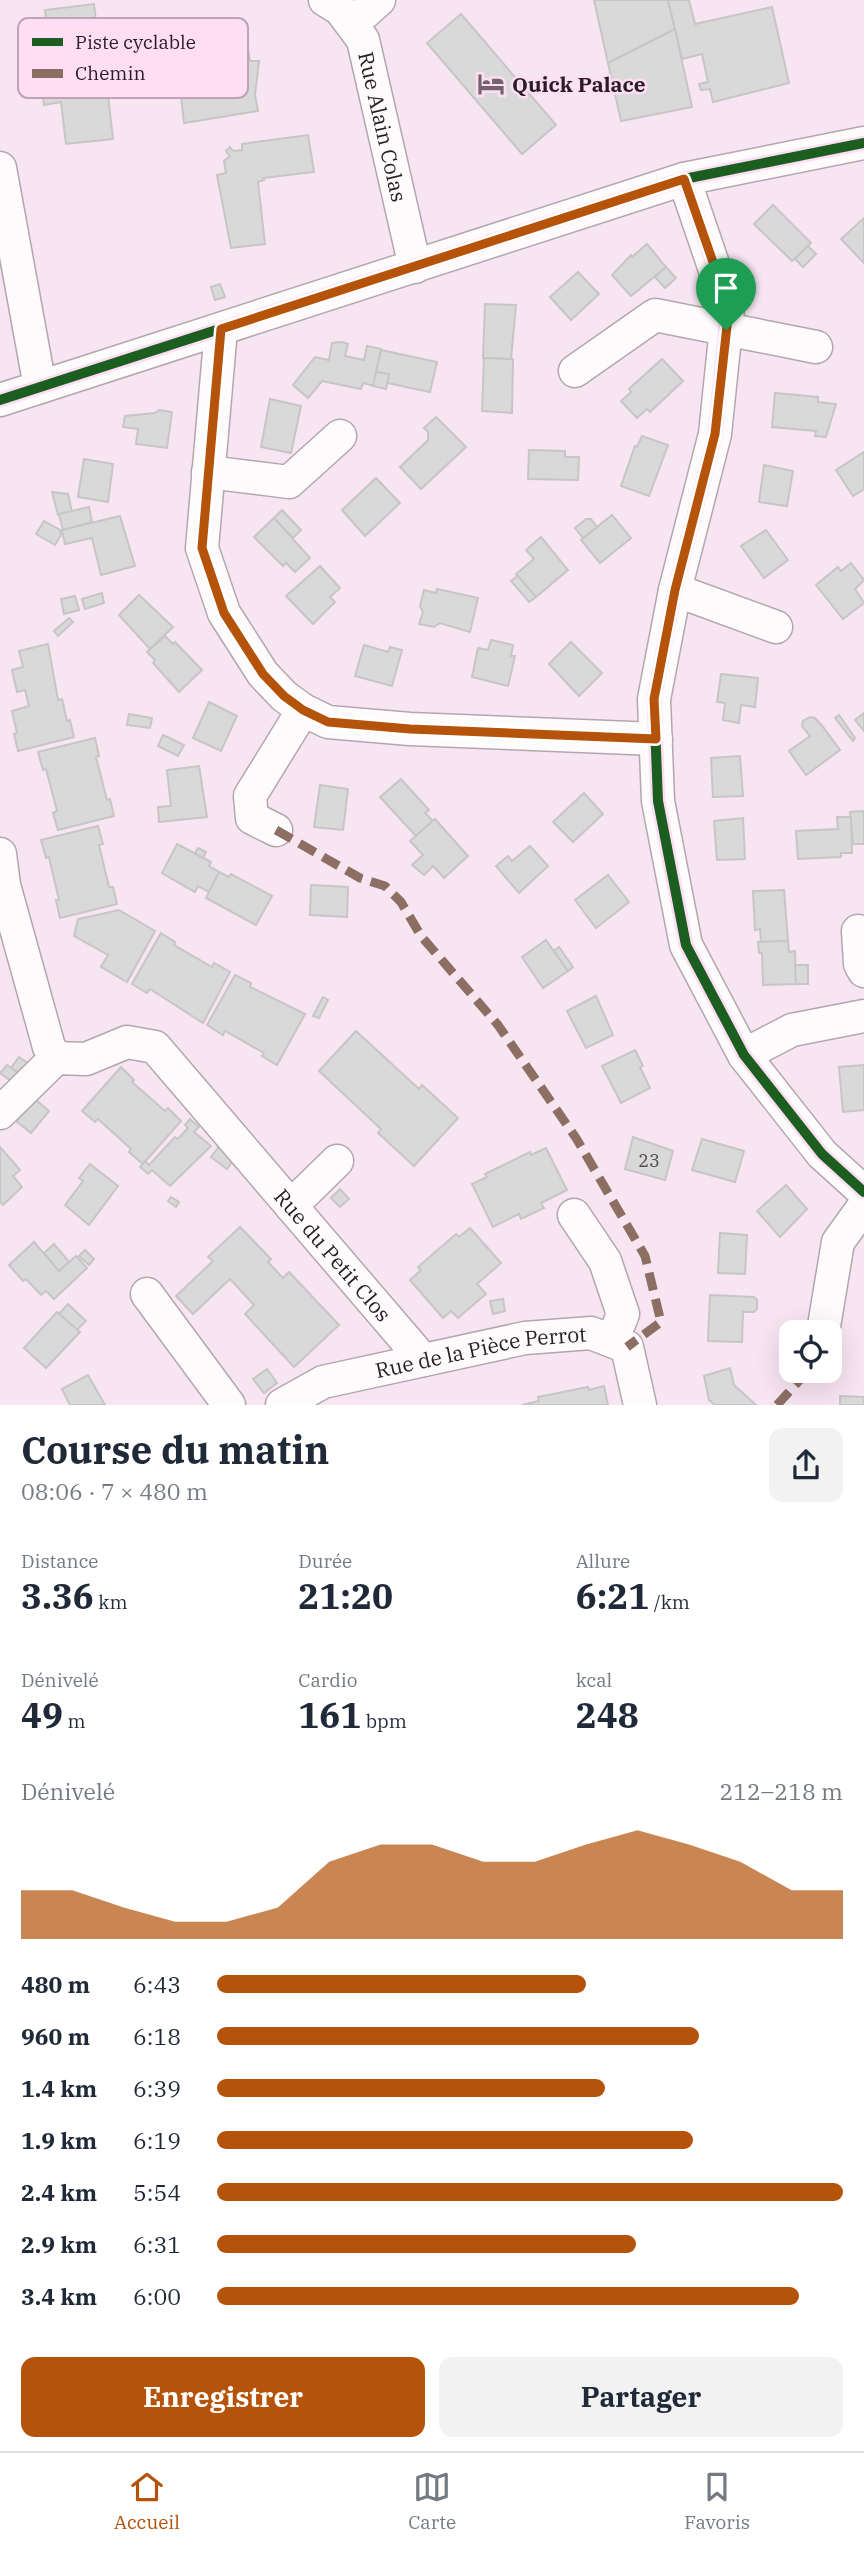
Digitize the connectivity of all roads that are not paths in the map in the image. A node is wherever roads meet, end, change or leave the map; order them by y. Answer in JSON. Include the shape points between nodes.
{"nodes":[{"id":1,"x":326,"y":0,"type":"edge"},
{"id":2,"x":379,"y":0,"type":"edge"},
{"id":3,"x":352,"y":24,"type":"junction"},
{"id":4,"x":864,"y":143,"type":"edge"},
{"id":5,"x":0,"y":168,"type":"edge"},
{"id":6,"x":684,"y":179,"type":"junction"},
{"id":7,"x":415,"y":267,"type":"junction"},
{"id":8,"x":221,"y":329,"type":"junction"},
{"id":9,"x":726,"y":330,"type":"junction"},
{"id":10,"x":816,"y":347,"type":"dead end"},
{"id":11,"x":575,"y":370,"type":"dead end"},
{"id":12,"x":40,"y":387,"type":"junction"},
{"id":13,"x":0,"y":400,"type":"edge"},
{"id":14,"x":340,"y":436,"type":"dead end"},
{"id":15,"x":208,"y":472,"type":"junction"},
{"id":16,"x":675,"y":590,"type":"junction"},
{"id":17,"x":776,"y":627,"type":"dead end"},
{"id":18,"x":303,"y":710,"type":"junction"},
{"id":19,"x":656,"y":739,"type":"junction"},
{"id":20,"x":276,"y":830,"type":"dead end"},
{"id":21,"x":0,"y":854,"type":"edge"},
{"id":22,"x":858,"y":931,"type":"dead end"},
{"id":23,"x":864,"y":971,"type":"edge"},
{"id":24,"x":864,"y":1016,"type":"edge"},
{"id":25,"x":744,"y":1055,"type":"junction"},
{"id":26,"x":56,"y":1058,"type":"junction"},
{"id":27,"x":0,"y":1114,"type":"edge"},
{"id":28,"x":337,"y":1161,"type":"dead end"},
{"id":29,"x":864,"y":1192,"type":"edge"},
{"id":30,"x":291,"y":1206,"type":"junction"},
{"id":31,"x":864,"y":1206,"type":"edge"},
{"id":32,"x":574,"y":1215,"type":"dead end"},
{"id":33,"x":147,"y":1294,"type":"dead end"},
{"id":34,"x":825,"y":1320,"type":"edge"},
{"id":35,"x":612,"y":1341,"type":"junction"},
{"id":36,"x":423,"y":1360,"type":"junction"},
{"id":37,"x":229,"y":1405,"type":"edge"},
{"id":38,"x":282,"y":1405,"type":"edge"},
{"id":39,"x":640,"y":1405,"type":"edge"}],
"edges":[{"from":1,"to":3,"type":"street","name":"Rue Alain Colas"},
{"from":2,"to":3,"type":"street"},
{"from":3,"to":7,"type":"street","name":"Rue Alain Colas","via":[[363,40]]},
{"from":4,"to":6,"type":"street"},
{"from":5,"to":12,"type":"street"},
{"from":6,"to":7,"type":"street"},
{"from":6,"to":9,"type":"street","via":[[729,308]]},
{"from":7,"to":8,"type":"street"},
{"from":8,"to":12,"type":"street"},
{"from":8,"to":15,"type":"street"},
{"from":9,"to":10,"type":"street"},
{"from":9,"to":11,"type":"street","via":[[654,315]]},
{"from":9,"to":16,"type":"street","via":[[715,434]]},
{"from":12,"to":13,"type":"street"},
{"from":14,"to":15,"type":"street","via":[[289,482]]},
{"from":15,"to":18,"type":"street","via":[[202,548],[224,613],[263,674]]},
{"from":16,"to":17,"type":"street"},
{"from":16,"to":19,"type":"street","via":[[654,699]]},
{"from":18,"to":19,"type":"street","via":[[328,722],[410,729]]},
{"from":18,"to":20,"type":"street","via":[[250,796],[252,818]]},
{"from":19,"to":25,"type":"street","via":[[658,801],[686,945]]},
{"from":21,"to":26,"type":"street","via":[[4,885],[48,1047]]},
{"from":22,"to":23,"type":"street"},
{"from":24,"to":25,"type":"street","via":[[792,1030]]},
{"from":25,"to":29,"type":"street","via":[[822,1154]]},
{"from":26,"to":27,"type":"street"},
{"from":26,"to":30,"type":"street","name":"Rue du Petit Clos","via":[[86,1059],[127,1042],[155,1047]]},
{"from":28,"to":30,"type":"street"},
{"from":30,"to":36,"type":"street","name":"Rue du Petit Clos"},
{"from":31,"to":34,"type":"street","via":[[838,1242]]},
{"from":32,"to":35,"type":"street","via":[[605,1261],[623,1314]]},
{"from":33,"to":37,"type":"street"},
{"from":35,"to":36,"type":"street","name":"Rue de la Pièce Perrot","via":[[592,1333],[525,1338]]},
{"from":35,"to":39,"type":"street","name":"Rue de la Pièce Perrot","via":[[627,1347]]},
{"from":36,"to":38,"type":"street","name":"Rue de la Pièce Perrot","via":[[323,1382]]}]}
